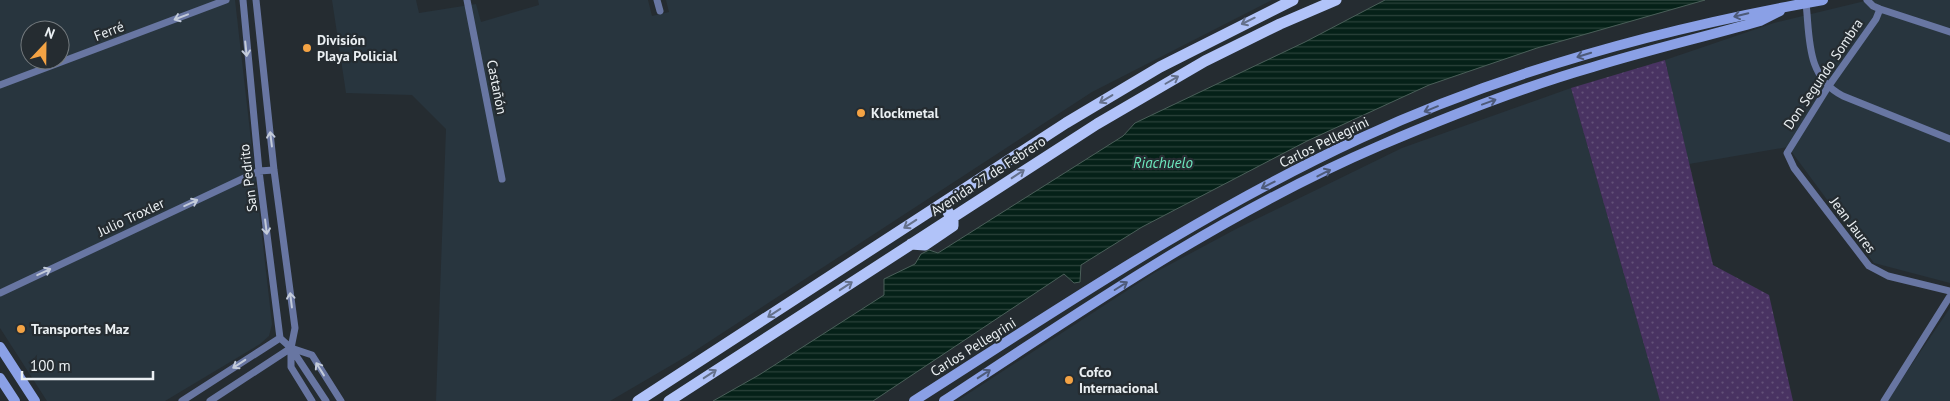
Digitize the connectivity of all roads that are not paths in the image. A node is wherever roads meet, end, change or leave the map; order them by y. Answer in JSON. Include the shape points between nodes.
{"nodes":[{"id":1,"x":226,"y":0,"type":"edge"},
{"id":2,"x":243,"y":0,"type":"edge"},
{"id":3,"x":256,"y":0,"type":"edge"},
{"id":4,"x":467,"y":0,"type":"edge"},
{"id":5,"x":657,"y":0,"type":"edge"},
{"id":6,"x":1293,"y":0,"type":"edge"},
{"id":7,"x":1336,"y":0,"type":"edge"},
{"id":8,"x":1823,"y":0,"type":"edge"},
{"id":9,"x":1867,"y":0,"type":"edge"},
{"id":10,"x":1806,"y":3,"type":"junction"},
{"id":11,"x":1310,"y":5,"type":"edge"},
{"id":12,"x":1789,"y":7,"type":"junction"},
{"id":13,"x":1880,"y":9,"type":"junction"},
{"id":14,"x":660,"y":11,"type":"dead end"},
{"id":15,"x":1950,"y":32,"type":"edge"},
{"id":16,"x":0,"y":85,"type":"edge"},
{"id":17,"x":1828,"y":86,"type":"junction"},
{"id":18,"x":1950,"y":139,"type":"edge"},
{"id":19,"x":1787,"y":153,"type":"joint"},
{"id":20,"x":274,"y":170,"type":"junction"},
{"id":21,"x":259,"y":171,"type":"junction"},
{"id":22,"x":502,"y":179,"type":"dead end"},
{"id":23,"x":942,"y":203,"type":"junction"},
{"id":24,"x":951,"y":217,"type":"junction"},
{"id":25,"x":1950,"y":291,"type":"edge"},
{"id":26,"x":0,"y":293,"type":"edge"},
{"id":27,"x":1950,"y":296,"type":"edge"},
{"id":28,"x":280,"y":338,"type":"junction"},
{"id":29,"x":0,"y":347,"type":"edge"},
{"id":30,"x":291,"y":348,"type":"junction"},
{"id":31,"x":0,"y":378,"type":"edge"},
{"id":32,"x":15,"y":401,"type":"edge"},
{"id":33,"x":35,"y":401,"type":"edge"},
{"id":34,"x":182,"y":401,"type":"edge"},
{"id":35,"x":210,"y":401,"type":"edge"},
{"id":36,"x":312,"y":401,"type":"edge"},
{"id":37,"x":326,"y":401,"type":"edge"},
{"id":38,"x":340,"y":401,"type":"edge"},
{"id":39,"x":638,"y":401,"type":"edge"},
{"id":40,"x":669,"y":401,"type":"edge"},
{"id":41,"x":914,"y":401,"type":"edge"},
{"id":42,"x":944,"y":401,"type":"edge"},
{"id":43,"x":1884,"y":401,"type":"edge"}],
"edges":[{"from":1,"to":16,"type":"street","name":"Ferré","one_way":true},
{"from":2,"to":21,"type":"street","name":"San Pedrito","one_way":true},
{"from":20,"to":3,"type":"street","name":"San Pedrito","one_way":true},
{"from":4,"to":22,"type":"street","name":"Castañón"},
{"from":5,"to":14,"type":"street"},
{"from":6,"to":23,"type":"main road","name":"Avenida 27 de Febrero","one_way":true,"via":[[1152,71]]},
{"from":7,"to":11,"type":"main road"},
{"from":8,"to":10,"type":"main road","name":"Carlos Pellegrini"},
{"from":9,"to":13,"type":"street"},
{"from":10,"to":12,"type":"main road","name":"Carlos Pellegrini"},
{"from":10,"to":17,"type":"street","via":[[1814,66]]},
{"from":24,"to":11,"type":"main road","name":"Avenida 27 de Febrero","one_way":true,"via":[[1105,119],[1205,61],[1280,24],[1293,26],[1313,17]]},
{"from":12,"to":41,"type":"main road","name":"Carlos Pellegrini","one_way":true,"via":[[1716,20],[1589,54],[1456,99],[1364,137],[1193,224]]},
{"from":42,"to":12,"type":"main road","name":"Carlos Pellegrini","one_way":true,"via":[[1177,252],[1291,189],[1378,146],[1524,89],[1760,21]]},
{"from":13,"to":15,"type":"street"},
{"from":13,"to":17,"type":"street","name":"Don Segundo Sombra"},
{"from":17,"to":18,"type":"street","via":[[1843,96]]},
{"from":17,"to":19,"type":"street","name":"Don Segundo Sombra"},
{"from":19,"to":25,"type":"street","name":"Jean Jaures","via":[[1794,168],[1869,266],[1888,276]]},
{"from":20,"to":21,"type":"street","name":"Julio Troxler"},
{"from":30,"to":20,"type":"street","name":"San Pedrito","one_way":true,"via":[[295,328]]},
{"from":26,"to":21,"type":"street","name":"Julio Troxler","one_way":true},
{"from":21,"to":28,"type":"street","name":"San Pedrito","one_way":true},
{"from":23,"to":24,"type":"main road"},
{"from":23,"to":39,"type":"main road","name":"Avenida 27 de Febrero","one_way":true},
{"from":40,"to":24,"type":"main road","one_way":true,"via":[[911,244],[925,245],[952,226]]},
{"from":27,"to":43,"type":"street"},
{"from":28,"to":30,"type":"street"},
{"from":28,"to":34,"type":"street","one_way":true},
{"from":29,"to":33,"type":"main road"},
{"from":30,"to":35,"type":"street"},
{"from":30,"to":36,"type":"street","name":"San Pedrito","via":[[290,367]]},
{"from":30,"to":37,"type":"street"},
{"from":38,"to":30,"type":"street","one_way":true,"via":[[312,355]]},
{"from":31,"to":32,"type":"main road"}]}
